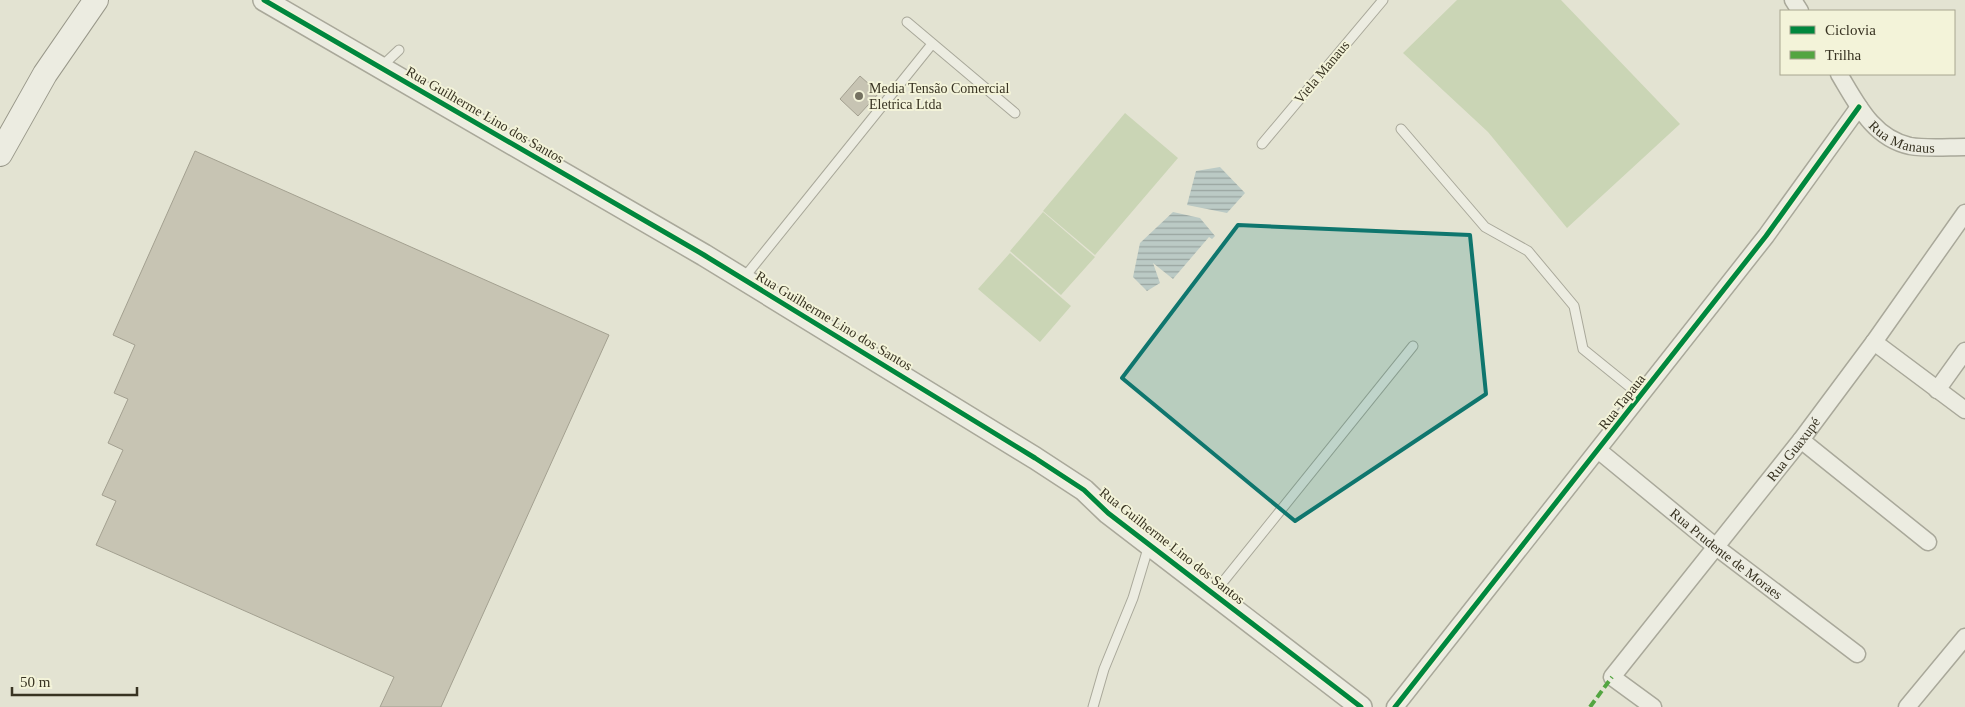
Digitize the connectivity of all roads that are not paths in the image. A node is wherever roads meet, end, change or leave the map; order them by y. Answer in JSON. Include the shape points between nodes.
{"nodes":[{"id":1,"x":96,"y":0,"type":"edge"},
{"id":2,"x":264,"y":0,"type":"edge"},
{"id":3,"x":1383,"y":0,"type":"edge"},
{"id":4,"x":907,"y":22,"type":"dead end"},
{"id":5,"x":932,"y":44,"type":"junction"},
{"id":6,"x":399,"y":50,"type":"dead end"},
{"id":7,"x":381,"y":67,"type":"junction"},
{"id":8,"x":1840,"y":75,"type":"edge"},
{"id":9,"x":1859,"y":107,"type":"junction"},
{"id":10,"x":1015,"y":113,"type":"dead end"},
{"id":11,"x":1401,"y":129,"type":"dead end"},
{"id":12,"x":1262,"y":144,"type":"dead end"},
{"id":13,"x":1965,"y":147,"type":"edge"},
{"id":14,"x":1,"y":150,"type":"edge"},
{"id":15,"x":1965,"y":213,"type":"edge"},
{"id":16,"x":743,"y":279,"type":"junction"},
{"id":17,"x":1874,"y":342,"type":"junction"},
{"id":18,"x":1413,"y":346,"type":"dead end"},
{"id":19,"x":1965,"y":352,"type":"edge"},
{"id":20,"x":1937,"y":390,"type":"junction"},
{"id":21,"x":1641,"y":396,"type":"junction"},
{"id":22,"x":1965,"y":410,"type":"edge"},
{"id":23,"x":1801,"y":440,"type":"junction"},
{"id":24,"x":1598,"y":450,"type":"junction"},
{"id":25,"x":1928,"y":542,"type":"dead end"},
{"id":26,"x":1150,"y":543,"type":"junction"},
{"id":27,"x":1716,"y":547,"type":"junction"},
{"id":28,"x":1214,"y":594,"type":"junction"},
{"id":29,"x":1965,"y":637,"type":"edge"},
{"id":30,"x":1857,"y":654,"type":"dead end"},
{"id":31,"x":1093,"y":707,"type":"edge"},
{"id":32,"x":1361,"y":707,"type":"edge"},
{"id":33,"x":1395,"y":707,"type":"edge"},
{"id":34,"x":1653,"y":707,"type":"edge"},
{"id":35,"x":1908,"y":707,"type":"edge"}],
"edges":[{"from":1,"to":14,"type":"main road","via":[[45,74]]},
{"from":2,"to":7,"type":"street","name":"Rua Guilherme Lino dos Santos"},
{"from":3,"to":12,"type":"lane","name":"Viela Manaus"},
{"from":4,"to":5,"type":"lane"},
{"from":5,"to":10,"type":"lane"},
{"from":5,"to":16,"type":"lane"},
{"from":6,"to":7,"type":"lane"},
{"from":7,"to":16,"type":"street","name":"Rua Guilherme Lino dos Santos"},
{"from":8,"to":9,"type":"street","name":"Rua Manaus"},
{"from":9,"to":13,"type":"street","name":"Rua Manaus","via":[[1868,121],[1891,140],[1912,146]]},
{"from":9,"to":21,"type":"street","name":"Rua Tapaua","via":[[1766,236]]},
{"from":11,"to":21,"type":"lane","via":[[1485,227],[1528,250],[1574,306],[1583,349]]},
{"from":15,"to":17,"type":"street","name":"Rua Guaxupé"},
{"from":16,"to":26,"type":"street","name":"Rua Guilherme Lino dos Santos","via":[[1036,458],[1084,490],[1108,513]]},
{"from":17,"to":20,"type":"street"},
{"from":17,"to":23,"type":"street","name":"Rua Guaxupé"},
{"from":18,"to":28,"type":"lane"},
{"from":19,"to":20,"type":"street"},
{"from":20,"to":22,"type":"street"},
{"from":21,"to":24,"type":"street","name":"Rua Tapaua"},
{"from":23,"to":25,"type":"street"},
{"from":23,"to":27,"type":"street","name":"Rua Guaxupé"},
{"from":24,"to":27,"type":"street","name":"Rua Prudente de Moraes"},
{"from":24,"to":33,"type":"street","name":"Rua Tapaua"},
{"from":26,"to":28,"type":"street","name":"Rua Guilherme Lino dos Santos"},
{"from":26,"to":31,"type":"lane"},
{"from":27,"to":30,"type":"street","name":"Rua Prudente de Moraes"},
{"from":27,"to":34,"type":"street","name":"Rua Guaxupé","via":[[1612,677]]},
{"from":28,"to":32,"type":"street","name":"Rua Guilherme Lino dos Santos"},
{"from":29,"to":35,"type":"street"}]}
